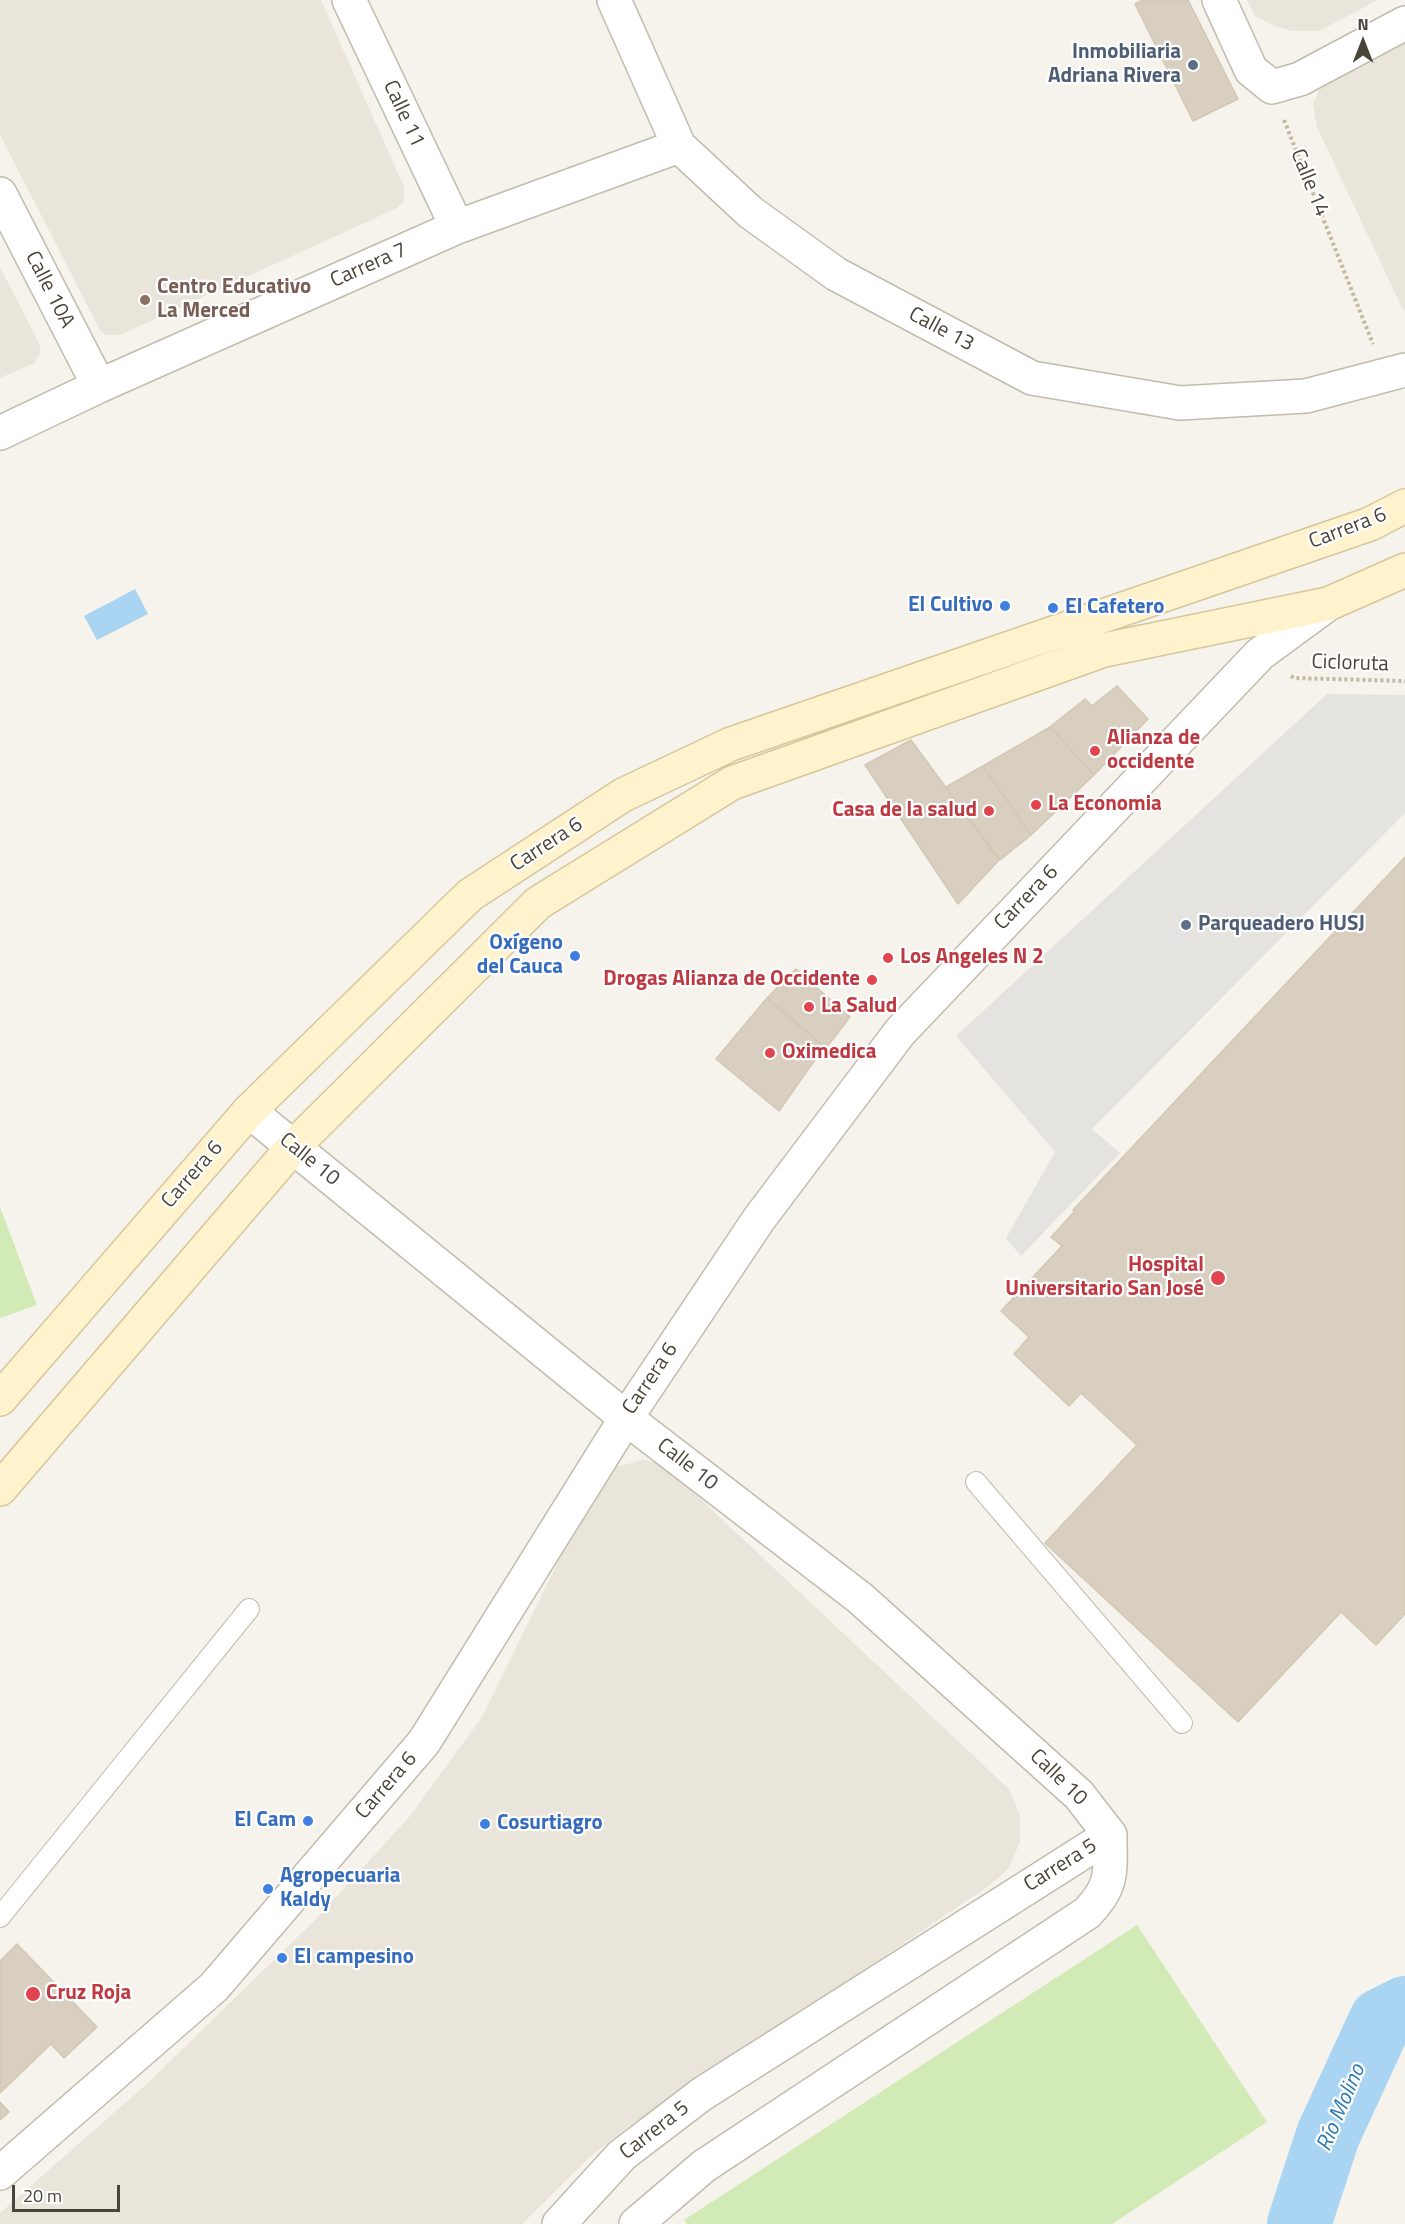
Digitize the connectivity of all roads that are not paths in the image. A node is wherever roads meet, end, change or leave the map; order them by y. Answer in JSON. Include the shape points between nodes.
{"nodes":[{"id":1,"x":349,"y":0,"type":"edge"},
{"id":2,"x":614,"y":0,"type":"edge"},
{"id":3,"x":1219,"y":0,"type":"edge"},
{"id":4,"x":1405,"y":23,"type":"edge"},
{"id":5,"x":679,"y":146,"type":"junction"},
{"id":6,"x":0,"y":194,"type":"edge"},
{"id":7,"x":457,"y":227,"type":"junction"},
{"id":8,"x":1395,"y":373,"type":"edge"},
{"id":9,"x":99,"y":386,"type":"junction"},
{"id":10,"x":0,"y":433,"type":"edge"},
{"id":11,"x":1405,"y":506,"type":"edge"},
{"id":12,"x":1405,"y":570,"type":"edge"},
{"id":13,"x":1328,"y":604,"type":"junction"},
{"id":14,"x":249,"y":1111,"type":"junction"},
{"id":15,"x":293,"y":1147,"type":"junction"},
{"id":16,"x":0,"y":1399,"type":"edge"},
{"id":17,"x":626,"y":1418,"type":"junction"},
{"id":18,"x":976,"y":1482,"type":"dead end"},
{"id":19,"x":0,"y":1490,"type":"edge"},
{"id":20,"x":249,"y":1609,"type":"dead end"},
{"id":21,"x":1182,"y":1723,"type":"dead end"},
{"id":22,"x":1110,"y":1835,"type":"junction"},
{"id":23,"x":0,"y":1917,"type":"edge"},
{"id":24,"x":0,"y":2173,"type":"edge"},
{"id":25,"x":559,"y":2224,"type":"edge"},
{"id":26,"x":636,"y":2224,"type":"edge"}],
"edges":[{"from":1,"to":7,"type":"street","name":"Calle 11"},
{"from":2,"to":5,"type":"street","name":"Calle 13"},
{"from":3,"to":4,"type":"street","via":[[1251,70],[1272,87],[1300,79]]},
{"from":5,"to":7,"type":"street","name":"Carrera 7"},
{"from":5,"to":8,"type":"street","name":"Calle 13","via":[[750,212],[836,274],[1032,378],[1180,403],[1306,396]]},
{"from":6,"to":9,"type":"street","name":"Calle 10A"},
{"from":7,"to":9,"type":"street","name":"Carrera 7"},
{"from":9,"to":10,"type":"street","name":"Carrera 7"},
{"from":11,"to":14,"type":"main road","name":"Carrera 6","via":[[1370,524],[731,744],[623,795],[470,895]]},
{"from":12,"to":13,"type":"main road","name":"Carrera 6"},
{"from":13,"to":15,"type":"main road","name":"Carrera 6","via":[[1104,650],[732,783],[538,903]]},
{"from":13,"to":17,"type":"street","name":"Carrera 6","via":[[1260,654],[900,1032],[759,1219]]},
{"from":14,"to":15,"type":"street","name":"Calle 10"},
{"from":14,"to":16,"type":"main road","name":"Carrera 6"},
{"from":15,"to":17,"type":"street","name":"Calle 10"},
{"from":15,"to":19,"type":"main road","name":"Carrera 6"},
{"from":17,"to":22,"type":"street","name":"Calle 10","via":[[860,1598],[1079,1795]]},
{"from":17,"to":24,"type":"street","name":"Carrera 6","via":[[424,1742],[214,1988]]},
{"from":18,"to":21,"type":"lane"},
{"from":20,"to":23,"type":"lane"},
{"from":22,"to":25,"type":"street","name":"Carrera 5","via":[[702,2094],[622,2156]]},
{"from":22,"to":26,"type":"street","name":"Carrera 5","via":[[1110,1876],[1101,1898],[1086,1913],[704,2166]]}]}
